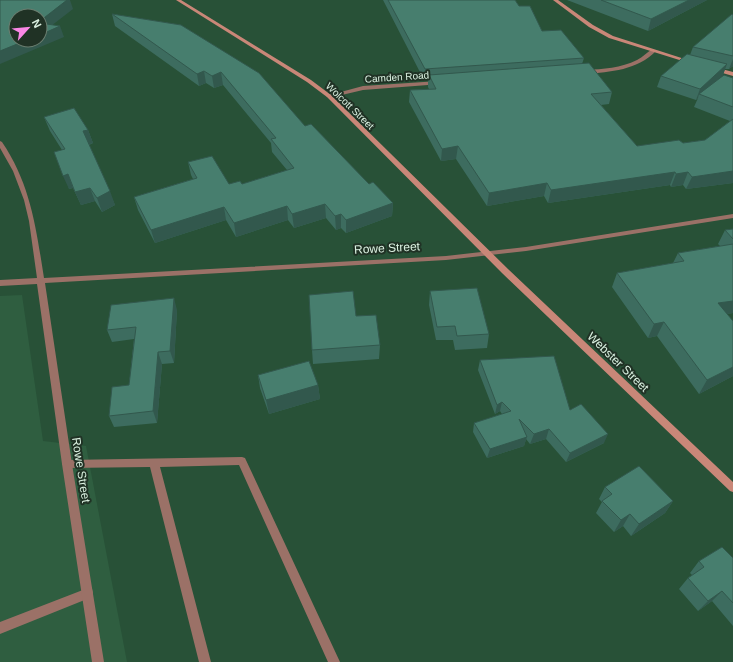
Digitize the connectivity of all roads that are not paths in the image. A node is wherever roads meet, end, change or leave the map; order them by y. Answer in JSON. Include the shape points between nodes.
{"nodes":[{"id":1,"x":178,"y":0,"type":"edge"},
{"id":2,"x":556,"y":0,"type":"edge"},
{"id":3,"x":653,"y":51,"type":"junction"},
{"id":4,"x":697,"y":64,"type":"edge"},
{"id":5,"x":711,"y":68,"type":"edge"},
{"id":6,"x":577,"y":73,"type":"edge"},
{"id":7,"x":733,"y":74,"type":"edge"},
{"id":8,"x":442,"y":82,"type":"edge"},
{"id":9,"x":329,"y":96,"type":"junction"},
{"id":10,"x":0,"y":142,"type":"edge"},
{"id":11,"x":733,"y":216,"type":"edge"},
{"id":12,"x":487,"y":254,"type":"junction"},
{"id":13,"x":41,"y":281,"type":"junction"},
{"id":14,"x":0,"y":283,"type":"edge"},
{"id":15,"x":154,"y":463,"type":"junction"},
{"id":16,"x":67,"y":464,"type":"junction"},
{"id":17,"x":733,"y":488,"type":"edge"},
{"id":18,"x":88,"y":593,"type":"junction"},
{"id":19,"x":0,"y":628,"type":"edge"},
{"id":20,"x":98,"y":662,"type":"edge"},
{"id":21,"x":205,"y":662,"type":"edge"},
{"id":22,"x":334,"y":662,"type":"edge"}],
"edges":[{"from":1,"to":9,"type":"street","name":"Wolcott Street","via":[[310,81]]},
{"from":2,"to":3,"type":"street","via":[[601,32]]},
{"from":3,"to":4,"type":"street"},
{"from":3,"to":6,"type":"street","via":[[644,60],[627,67]]},
{"from":5,"to":7,"type":"street"},
{"from":8,"to":9,"type":"street","name":"Camden Road","via":[[363,88]]},
{"from":9,"to":12,"type":"street","name":"Wolcott Street"},
{"from":10,"to":13,"type":"street","name":"Rowe Street","via":[[16,167],[25,191]]},
{"from":11,"to":12,"type":"street","name":"Rowe Street"},
{"from":12,"to":13,"type":"street","name":"Rowe Street"},
{"from":12,"to":17,"type":"street","name":"Webster Street"},
{"from":13,"to":14,"type":"street","name":"Rowe Street"},
{"from":13,"to":16,"type":"street","name":"Rowe Street"},
{"from":15,"to":16,"type":"street"},
{"from":15,"to":21,"type":"street"},
{"from":15,"to":22,"type":"street","via":[[242,462]]},
{"from":16,"to":18,"type":"street","name":"Rowe Street"},
{"from":18,"to":19,"type":"street"},
{"from":18,"to":20,"type":"street","name":"Rowe Street"}]}
